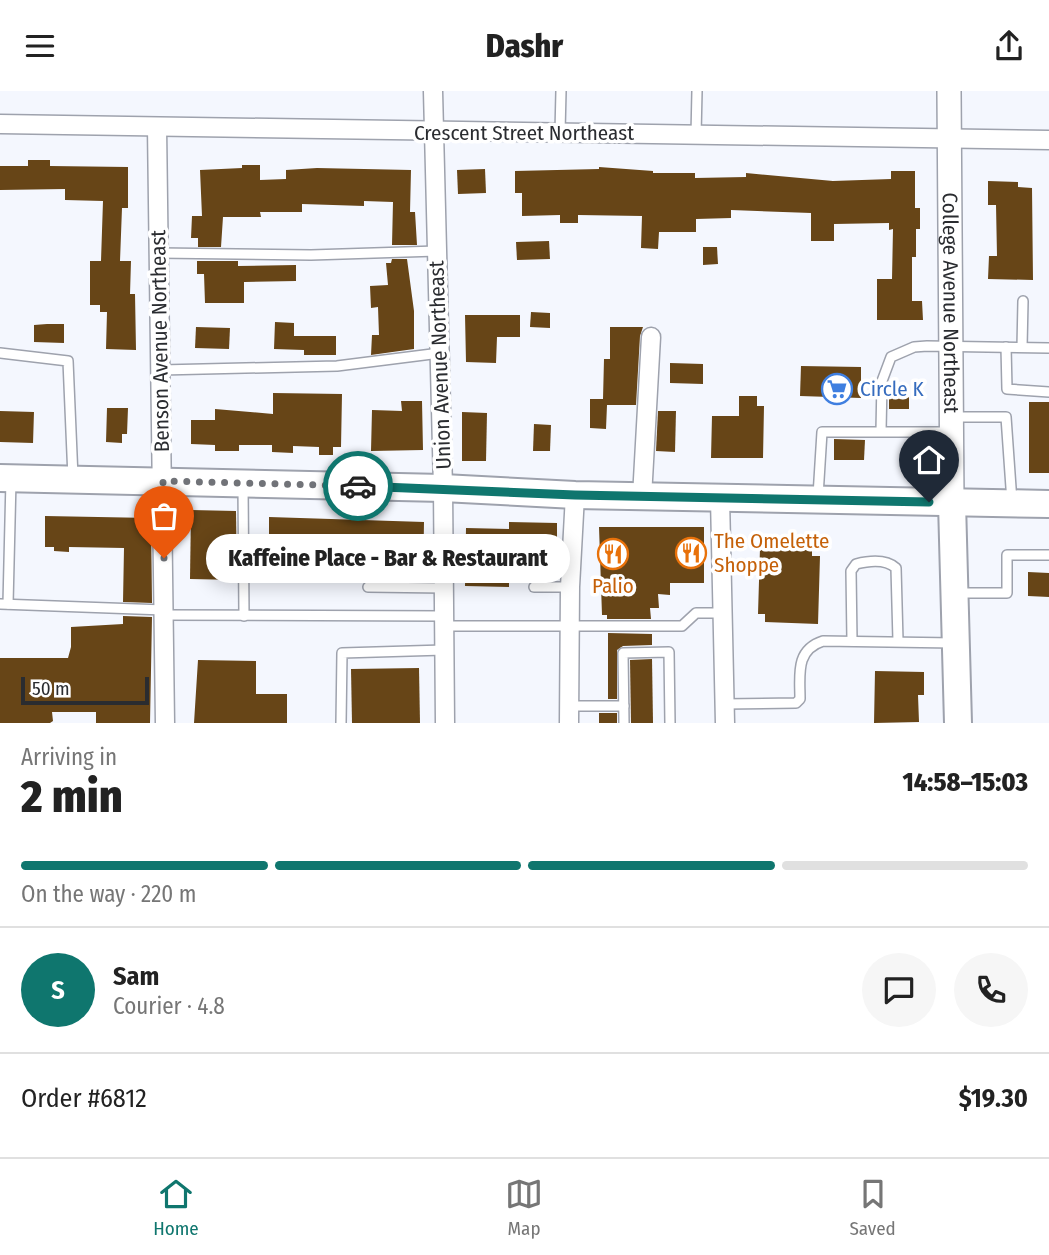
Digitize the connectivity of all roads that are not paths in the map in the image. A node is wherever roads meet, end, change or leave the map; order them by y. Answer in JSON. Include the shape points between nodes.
{"nodes":[{"id":1,"x":433,"y":91,"type":"edge"},
{"id":2,"x":561,"y":91,"type":"edge"},
{"id":3,"x":696,"y":91,"type":"edge"},
{"id":4,"x":949,"y":91,"type":"edge"},
{"id":5,"x":0,"y":124,"type":"edge"},
{"id":6,"x":157,"y":127,"type":"junction"},
{"id":7,"x":434,"y":132,"type":"junction"},
{"id":8,"x":559,"y":132,"type":"junction"},
{"id":9,"x":696,"y":135,"type":"junction"},
{"id":10,"x":950,"y":137,"type":"junction"},
{"id":11,"x":1049,"y":140,"type":"edge"},
{"id":12,"x":437,"y":251,"type":"junction"},
{"id":13,"x":159,"y":253,"type":"junction"},
{"id":14,"x":1023,"y":302,"type":"dead end"},
{"id":15,"x":650,"y":337,"type":"dead end"},
{"id":16,"x":951,"y":345,"type":"junction"},
{"id":17,"x":1006,"y":347,"type":"junction"},
{"id":18,"x":1022,"y":347,"type":"junction"},
{"id":19,"x":1049,"y":348,"type":"edge"},
{"id":20,"x":0,"y":353,"type":"edge"},
{"id":21,"x":440,"y":353,"type":"junction"},
{"id":22,"x":161,"y":370,"type":"junction"},
{"id":23,"x":1049,"y":392,"type":"edge"},
{"id":24,"x":952,"y":424,"type":"junction"},
{"id":25,"x":881,"y":431,"type":"junction"},
{"id":26,"x":5,"y":479,"type":"edge"},
{"id":27,"x":73,"y":479,"type":"junction"},
{"id":28,"x":163,"y":481,"type":"junction"},
{"id":29,"x":243,"y":483,"type":"junction"},
{"id":30,"x":443,"y":488,"type":"junction"},
{"id":31,"x":575,"y":495,"type":"junction"},
{"id":32,"x":642,"y":497,"type":"junction"},
{"id":33,"x":720,"y":498,"type":"junction"},
{"id":34,"x":818,"y":500,"type":"junction"},
{"id":35,"x":952,"y":503,"type":"junction"},
{"id":36,"x":1013,"y":504,"type":"junction"},
{"id":37,"x":1049,"y":504,"type":"edge"},
{"id":38,"x":1049,"y":555,"type":"edge"},
{"id":39,"x":368,"y":587,"type":"dead end"},
{"id":40,"x":534,"y":587,"type":"dead end"},
{"id":41,"x":570,"y":587,"type":"junction"},
{"id":42,"x":444,"y":588,"type":"junction"},
{"id":43,"x":955,"y":593,"type":"junction"},
{"id":44,"x":4,"y":604,"type":"edge"},
{"id":45,"x":164,"y":612,"type":"junction"},
{"id":46,"x":723,"y":613,"type":"junction"},
{"id":47,"x":244,"y":616,"type":"junction"},
{"id":48,"x":444,"y":621,"type":"junction"},
{"id":49,"x":570,"y":625,"type":"junction"},
{"id":50,"x":852,"y":641,"type":"junction"},
{"id":51,"x":898,"y":642,"type":"junction"},
{"id":52,"x":956,"y":643,"type":"junction"},
{"id":53,"x":444,"y":650,"type":"junction"},
{"id":54,"x":724,"y":704,"type":"junction"},
{"id":55,"x":624,"y":706,"type":"junction"},
{"id":56,"x":569,"y":714,"type":"edge"},
{"id":57,"x":165,"y":723,"type":"edge"},
{"id":58,"x":341,"y":723,"type":"edge"},
{"id":59,"x":445,"y":723,"type":"edge"},
{"id":60,"x":624,"y":723,"type":"edge"},
{"id":61,"x":670,"y":723,"type":"edge"},
{"id":62,"x":725,"y":723,"type":"edge"},
{"id":63,"x":958,"y":723,"type":"edge"}],
"edges":[{"from":1,"to":7,"type":"street","name":"Union Avenue Northeast"},
{"from":2,"to":8,"type":"lane"},
{"from":3,"to":9,"type":"lane"},
{"from":4,"to":10,"type":"street","name":"College Avenue Northeast"},
{"from":5,"to":6,"type":"street","name":"Crescent Street Northeast"},
{"from":6,"to":7,"type":"street","name":"Crescent Street Northeast"},
{"from":6,"to":13,"type":"street","name":"Benson Avenue Northeast"},
{"from":7,"to":8,"type":"street","name":"Crescent Street Northeast"},
{"from":7,"to":12,"type":"street","name":"Union Avenue Northeast"},
{"from":8,"to":9,"type":"street","name":"Crescent Street Northeast"},
{"from":9,"to":10,"type":"street","name":"Crescent Street Northeast"},
{"from":10,"to":11,"type":"street","name":"Crescent Street Northeast"},
{"from":10,"to":16,"type":"street","name":"College Avenue Northeast"},
{"from":12,"to":13,"type":"lane"},
{"from":12,"to":21,"type":"street","name":"Union Avenue Northeast"},
{"from":13,"to":22,"type":"street","name":"Benson Avenue Northeast"},
{"from":14,"to":18,"type":"lane"},
{"from":15,"to":32,"type":"street"},
{"from":16,"to":17,"type":"lane"},
{"from":16,"to":24,"type":"street","name":"College Avenue Northeast"},
{"from":16,"to":25,"type":"lane","via":[[914,347],[891,357],[882,381]]},
{"from":17,"to":18,"type":"lane"},
{"from":17,"to":23,"type":"lane","via":[[1007,389]]},
{"from":18,"to":19,"type":"lane"},
{"from":20,"to":27,"type":"lane","via":[[68,361]]},
{"from":21,"to":22,"type":"lane","via":[[337,366]]},
{"from":21,"to":30,"type":"street","name":"Union Avenue Northeast"},
{"from":22,"to":28,"type":"street","name":"Benson Avenue Northeast"},
{"from":24,"to":25,"type":"lane"},
{"from":24,"to":35,"type":"street","name":"College Avenue Northeast"},
{"from":24,"to":36,"type":"lane","via":[[1006,417]]},
{"from":25,"to":34,"type":"lane","via":[[822,432]]},
{"from":26,"to":27,"type":"main road"},
{"from":26,"to":44,"type":"lane"},
{"from":27,"to":28,"type":"main road"},
{"from":28,"to":29,"type":"main road"},
{"from":28,"to":45,"type":"street","name":"Benson Avenue Northeast"},
{"from":29,"to":30,"type":"main road"},
{"from":29,"to":47,"type":"lane"},
{"from":30,"to":31,"type":"main road"},
{"from":30,"to":42,"type":"street","name":"Union Avenue Northeast"},
{"from":31,"to":32,"type":"main road"},
{"from":31,"to":41,"type":"street"},
{"from":32,"to":33,"type":"main road"},
{"from":33,"to":34,"type":"main road"},
{"from":33,"to":46,"type":"street"},
{"from":34,"to":35,"type":"main road"},
{"from":35,"to":36,"type":"main road"},
{"from":35,"to":43,"type":"main road","name":"College Avenue Northeast"},
{"from":36,"to":37,"type":"main road"},
{"from":38,"to":43,"type":"lane","via":[[1007,555],[1007,593]]},
{"from":39,"to":42,"type":"lane"},
{"from":40,"to":41,"type":"lane"},
{"from":41,"to":49,"type":"street"},
{"from":42,"to":48,"type":"street","name":"Union Avenue Northeast"},
{"from":43,"to":52,"type":"main road","name":"College Avenue Northeast"},
{"from":44,"to":45,"type":"lane"},
{"from":45,"to":47,"type":"lane"},
{"from":45,"to":57,"type":"street","name":"Benson Avenue Northeast"},
{"from":46,"to":49,"type":"lane","via":[[696,613],[682,626]]},
{"from":46,"to":54,"type":"street"},
{"from":47,"to":48,"type":"lane"},
{"from":48,"to":49,"type":"lane"},
{"from":48,"to":53,"type":"street","name":"Union Avenue Northeast"},
{"from":49,"to":56,"type":"street"},
{"from":50,"to":51,"type":"lane"},
{"from":50,"to":51,"type":"lane","via":[[851,571],[856,564],[876,562],[896,568]]},
{"from":50,"to":54,"type":"lane","via":[[822,641],[805,651],[796,703]]},
{"from":51,"to":52,"type":"lane"},
{"from":52,"to":63,"type":"main road","name":"College Avenue Northeast"},
{"from":53,"to":58,"type":"lane","via":[[342,653]]},
{"from":53,"to":59,"type":"street","name":"Union Avenue Northeast"},
{"from":54,"to":62,"type":"street"},
{"from":55,"to":56,"type":"lane"},
{"from":55,"to":60,"type":"lane"},
{"from":55,"to":61,"type":"lane","via":[[623,653],[669,652]]}]}
